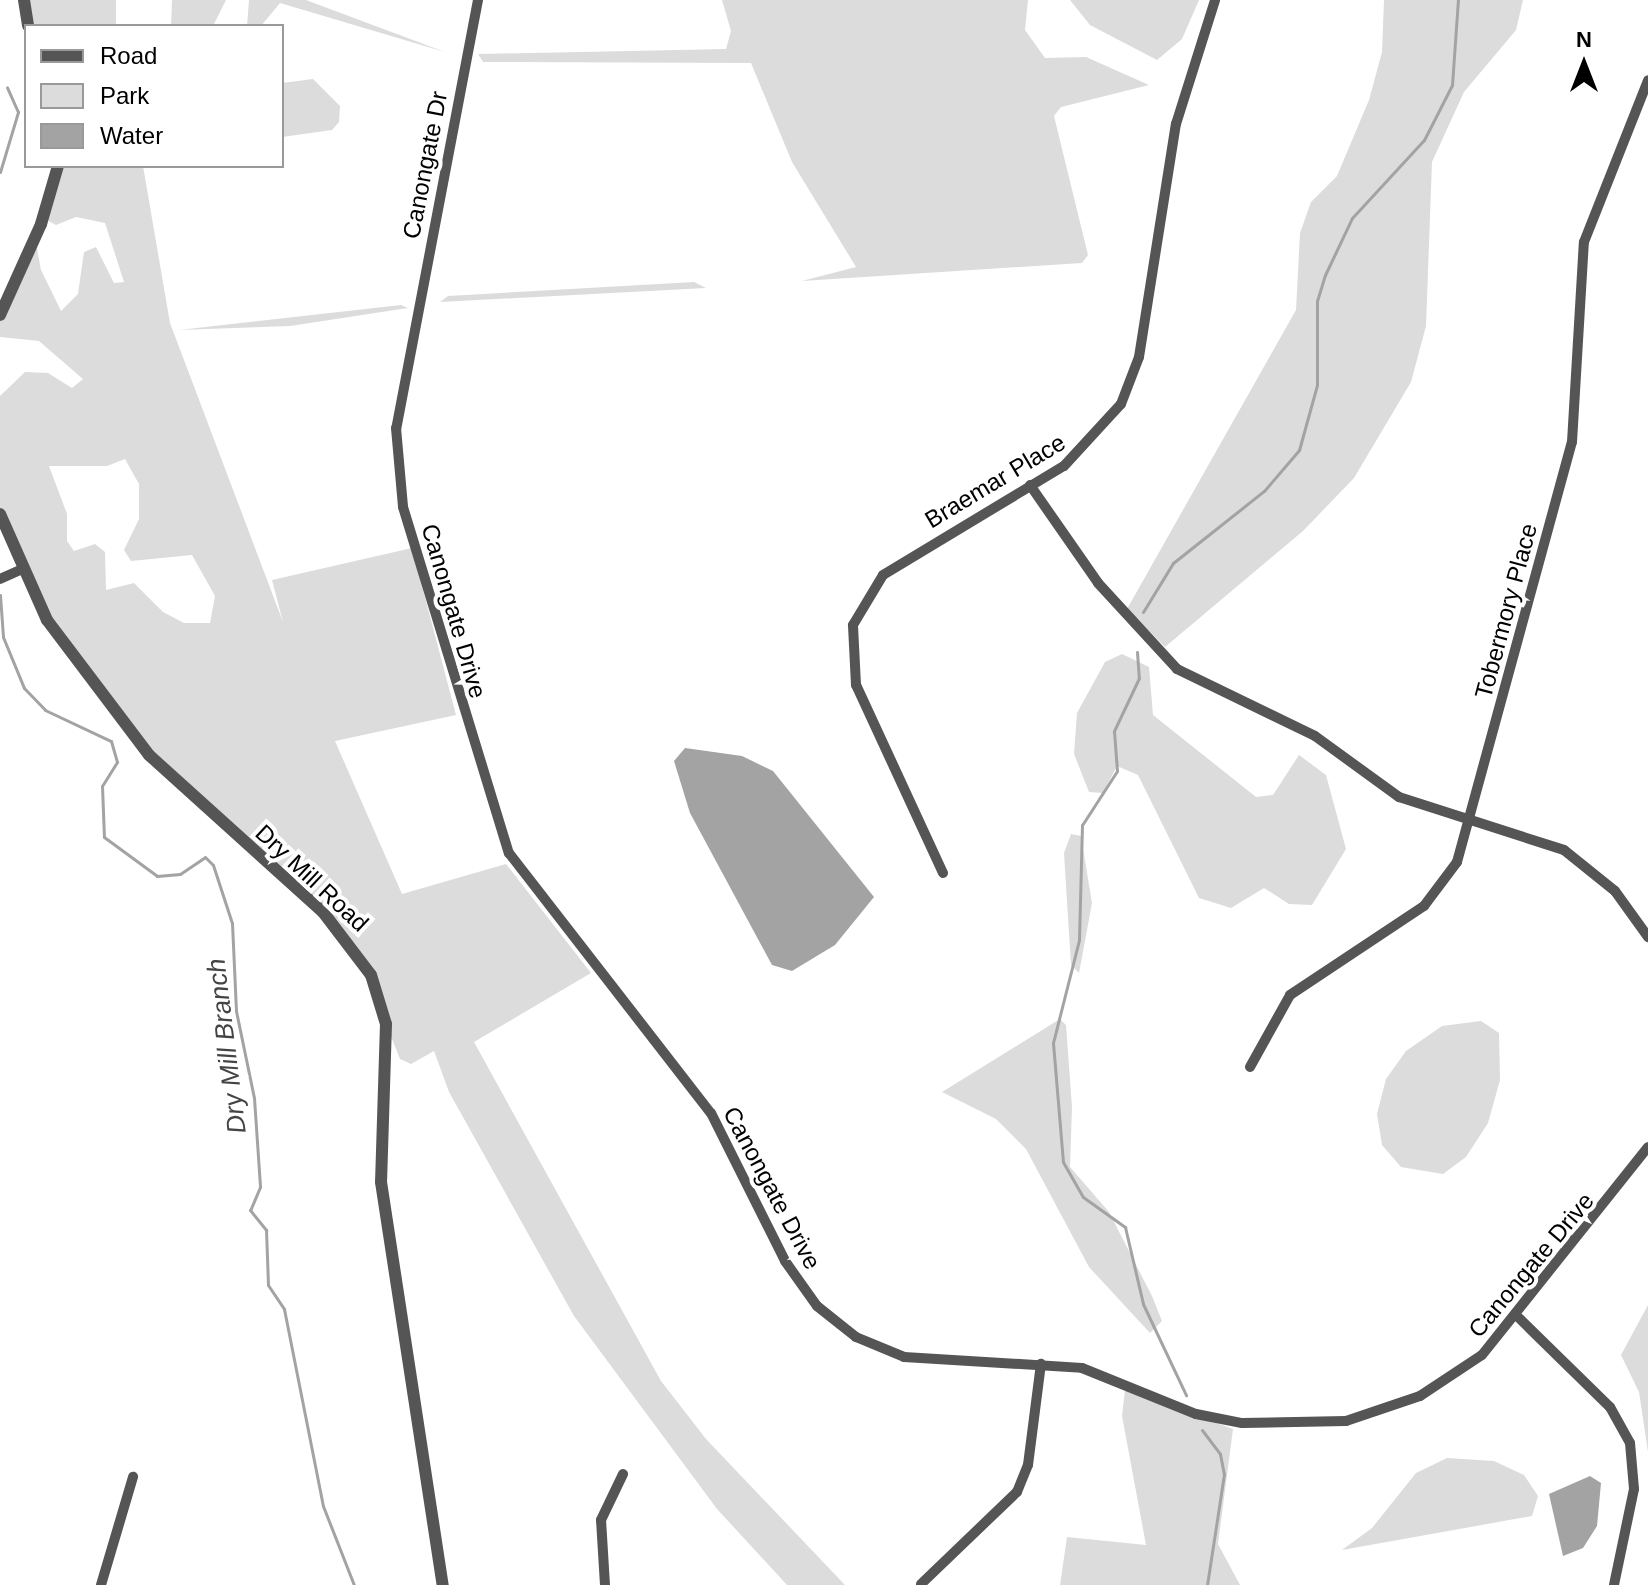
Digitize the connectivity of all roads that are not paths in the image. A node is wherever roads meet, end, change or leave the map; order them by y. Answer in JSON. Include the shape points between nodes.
{"nodes":[{"id":1,"x":24,"y":0,"type":"edge"},
{"id":2,"x":478,"y":0,"type":"edge"},
{"id":3,"x":1215,"y":0,"type":"edge"},
{"id":4,"x":28,"y":24,"type":"edge"},
{"id":5,"x":1648,"y":80,"type":"edge"},
{"id":6,"x":57,"y":168,"type":"edge"},
{"id":7,"x":0,"y":315,"type":"edge"},
{"id":8,"x":413,"y":338,"type":"joint"},
{"id":9,"x":1030,"y":485,"type":"junction"},
{"id":10,"x":0,"y":514,"type":"edge"},
{"id":11,"x":20,"y":570,"type":"junction"},
{"id":12,"x":0,"y":579,"type":"edge"},
{"id":13,"x":1471,"y":819,"type":"junction"},
{"id":14,"x":943,"y":873,"type":"dead end"},
{"id":15,"x":1648,"y":937,"type":"edge"},
{"id":16,"x":1250,"y":1067,"type":"dead end"},
{"id":17,"x":1648,"y":1147,"type":"edge"},
{"id":18,"x":1519,"y":1318,"type":"junction"},
{"id":19,"x":1041,"y":1364,"type":"junction"},
{"id":20,"x":623,"y":1474,"type":"dead end"},
{"id":21,"x":133,"y":1477,"type":"dead end"},
{"id":22,"x":921,"y":1584,"type":"edge"},
{"id":23,"x":101,"y":1585,"type":"edge"},
{"id":24,"x":443,"y":1585,"type":"edge"},
{"id":25,"x":605,"y":1585,"type":"edge"},
{"id":26,"x":1614,"y":1585,"type":"edge"}],
"edges":[{"from":1,"to":4,"type":"street"},
{"from":2,"to":8,"type":"street","name":"Canongate Dr"},
{"from":3,"to":9,"type":"street","name":"Braemar Place","via":[[1176,124],[1132,381],[1094,440]]},
{"from":5,"to":13,"type":"street","name":"Tobermory Place","via":[[1584,242],[1572,442]]},
{"from":6,"to":7,"type":"street"},
{"from":8,"to":19,"type":"street","name":"Canongate Drive","via":[[396,428],[400,495],[498,825],[517,867],[711,1113],[792,1274],[826,1315],[904,1357]]},
{"from":9,"to":13,"type":"street","via":[[1098,583],[1177,669],[1315,736],[1399,797]]},
{"from":9,"to":14,"type":"street","name":"Braemar Place","via":[[894,566],[864,597],[853,625],[856,685]]},
{"from":10,"to":11,"type":"street","name":"Dry Mill Road"},
{"from":11,"to":12,"type":"street"},
{"from":11,"to":24,"type":"street","name":"Dry Mill Road","via":[[47,620],[149,755],[323,912],[371,975],[386,1024],[386,1222]]},
{"from":13,"to":15,"type":"street","via":[[1580,861],[1615,891]]},
{"from":13,"to":16,"type":"street","name":"Tobermory Place","via":[[1451,875],[1434,898],[1290,995]]},
{"from":17,"to":18,"type":"street","name":"Canongate Drive"},
{"from":18,"to":19,"type":"street","name":"Canongate Drive","via":[[1432,1389],[1372,1415],[1320,1425],[1209,1417],[1100,1372]]},
{"from":18,"to":26,"type":"street","via":[[1610,1407],[1630,1443],[1634,1489]]},
{"from":19,"to":22,"type":"street","via":[[1031,1450],[1017,1492]]},
{"from":20,"to":25,"type":"street","via":[[600,1528]]},
{"from":21,"to":23,"type":"street"}]}
